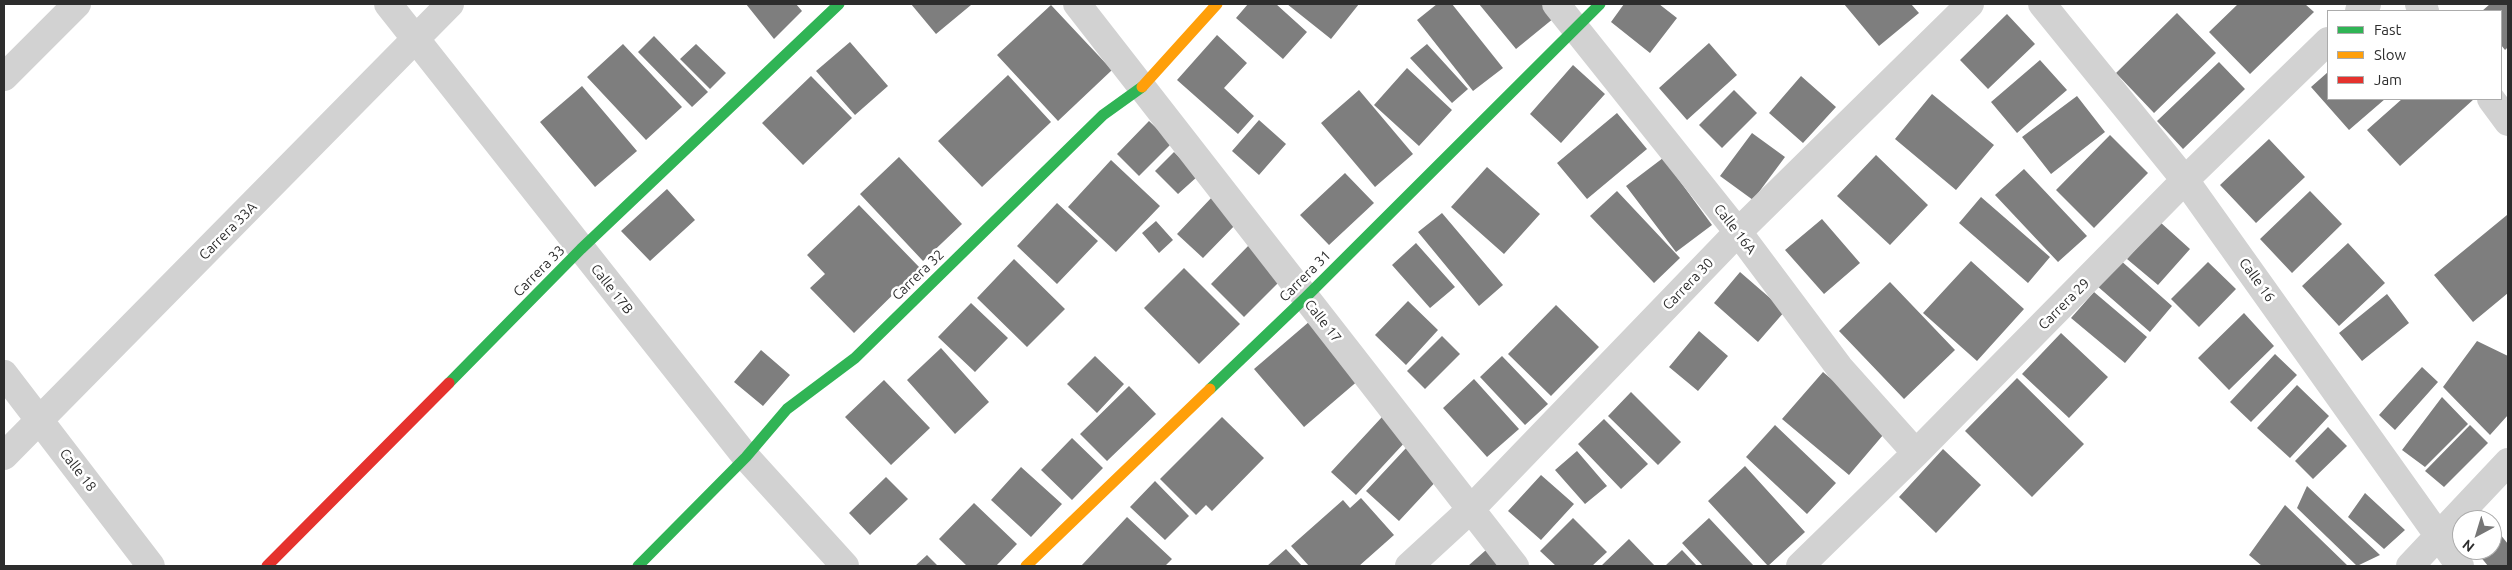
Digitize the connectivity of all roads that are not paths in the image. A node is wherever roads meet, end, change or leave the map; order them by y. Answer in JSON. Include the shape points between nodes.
{"nodes":[{"id":1,"x":77,"y":4,"type":"edge"},
{"id":2,"x":388,"y":4,"type":"edge"},
{"id":3,"x":450,"y":4,"type":"edge"},
{"id":4,"x":839,"y":4,"type":"edge"},
{"id":5,"x":1077,"y":4,"type":"edge"},
{"id":6,"x":1217,"y":4,"type":"edge"},
{"id":7,"x":1556,"y":4,"type":"edge"},
{"id":8,"x":1600,"y":4,"type":"edge"},
{"id":9,"x":1970,"y":4,"type":"edge"},
{"id":10,"x":2042,"y":4,"type":"edge"},
{"id":11,"x":1576,"y":27,"type":"junction"},
{"id":12,"x":417,"y":39,"type":"junction"},
{"id":13,"x":2327,"y":42,"type":"edge"},
{"id":14,"x":4,"y":77,"type":"edge"},
{"id":15,"x":1142,"y":87,"type":"junction"},
{"id":16,"x":2492,"y":100,"type":"edge"},
{"id":17,"x":2508,"y":122,"type":"edge"},
{"id":18,"x":2185,"y":180,"type":"junction"},
{"id":19,"x":1738,"y":232,"type":"junction"},
{"id":20,"x":581,"y":249,"type":"junction"},
{"id":21,"x":1305,"y":298,"type":"junction"},
{"id":22,"x":4,"y":374,"type":"edge"},
{"id":23,"x":40,"y":421,"type":"junction"},
{"id":24,"x":1916,"y":453,"type":"junction"},
{"id":25,"x":4,"y":456,"type":"edge"},
{"id":26,"x":746,"y":457,"type":"junction"},
{"id":27,"x":2508,"y":462,"type":"edge"},
{"id":28,"x":1470,"y":510,"type":"junction"},
{"id":29,"x":2440,"y":535,"type":"junction"},
{"id":30,"x":151,"y":566,"type":"edge"},
{"id":31,"x":268,"y":566,"type":"edge"},
{"id":32,"x":638,"y":566,"type":"edge"},
{"id":33,"x":844,"y":566,"type":"edge"},
{"id":34,"x":1026,"y":566,"type":"edge"},
{"id":35,"x":1409,"y":566,"type":"edge"},
{"id":36,"x":1515,"y":566,"type":"edge"},
{"id":37,"x":1800,"y":566,"type":"edge"},
{"id":38,"x":2410,"y":566,"type":"edge"},
{"id":39,"x":2460,"y":566,"type":"edge"}],
"edges":[{"from":1,"to":14,"type":"street"},
{"from":2,"to":12,"type":"street","name":"Calle 17B"},
{"from":3,"to":12,"type":"street","name":"Carrera 33A"},
{"from":4,"to":20,"type":"street","name":"Carrera 33"},
{"from":5,"to":15,"type":"street","name":"Calle 17"},
{"from":6,"to":15,"type":"street","name":"Carrera 32"},
{"from":7,"to":11,"type":"street","name":"Calle 16A"},
{"from":8,"to":11,"type":"street","name":"Carrera 31"},
{"from":9,"to":19,"type":"street","name":"Carrera 30"},
{"from":10,"to":18,"type":"street","name":"Calle 16"},
{"from":11,"to":19,"type":"street","name":"Calle 16A"},
{"from":11,"to":21,"type":"street","name":"Carrera 31"},
{"from":12,"to":20,"type":"street","name":"Calle 17B"},
{"from":12,"to":23,"type":"street","name":"Carrera 33A"},
{"from":13,"to":18,"type":"street","name":"Carrera 29"},
{"from":15,"to":21,"type":"street","name":"Calle 17"},
{"from":15,"to":26,"type":"street","name":"Carrera 32","via":[[1103,115],[855,358],[787,409]]},
{"from":16,"to":17,"type":"street"},
{"from":18,"to":24,"type":"street","name":"Carrera 29"},
{"from":18,"to":29,"type":"street","name":"Calle 16"},
{"from":19,"to":24,"type":"street","name":"Calle 16A","via":[[1839,366]]},
{"from":19,"to":28,"type":"street","name":"Carrera 30"},
{"from":20,"to":26,"type":"street","name":"Calle 17B"},
{"from":20,"to":31,"type":"street","name":"Carrera 33"},
{"from":21,"to":28,"type":"street","name":"Calle 17"},
{"from":21,"to":34,"type":"street","name":"Carrera 31"},
{"from":22,"to":23,"type":"street","name":"Calle 18"},
{"from":23,"to":25,"type":"street","name":"Carrera 33A"},
{"from":23,"to":30,"type":"street","name":"Calle 18"},
{"from":24,"to":37,"type":"street","name":"Carrera 29"},
{"from":26,"to":32,"type":"street","name":"Carrera 32"},
{"from":26,"to":33,"type":"street","name":"Calle 17B"},
{"from":27,"to":29,"type":"street"},
{"from":28,"to":35,"type":"street","name":"Carrera 30"},
{"from":28,"to":36,"type":"street","name":"Calle 17"},
{"from":29,"to":38,"type":"street"},
{"from":29,"to":39,"type":"street","name":"Calle 16"}]}
